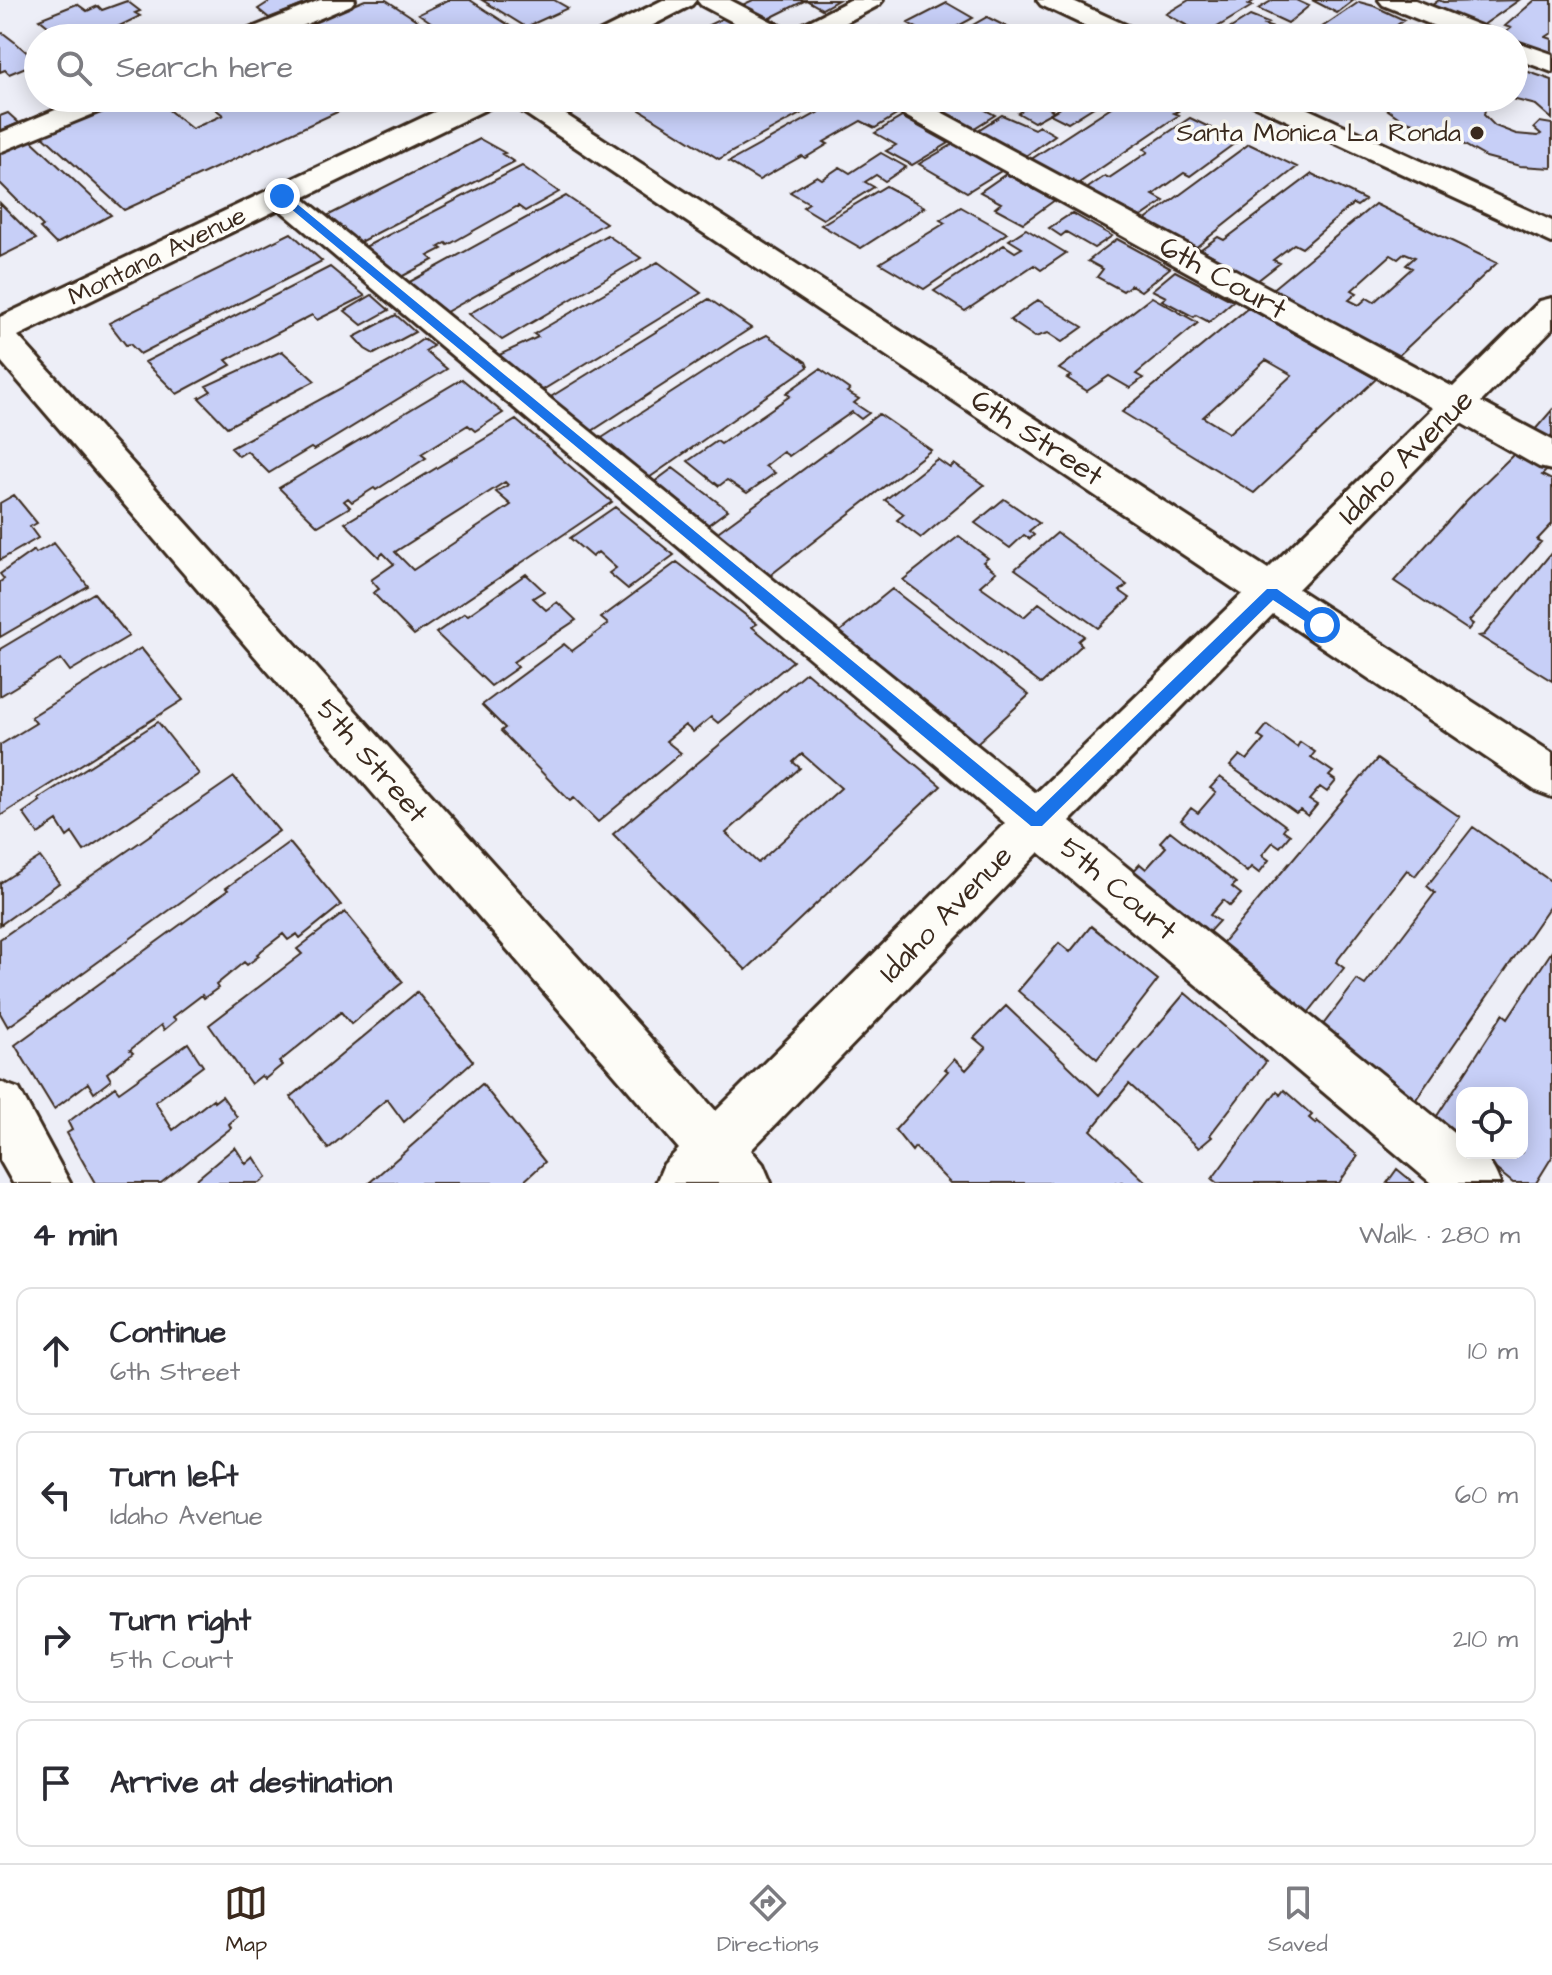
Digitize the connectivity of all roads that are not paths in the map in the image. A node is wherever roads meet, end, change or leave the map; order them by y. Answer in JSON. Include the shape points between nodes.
{"nodes":[{"id":1,"x":342,"y":0,"type":"edge"},
{"id":2,"x":683,"y":0,"type":"edge"},
{"id":3,"x":710,"y":0,"type":"edge"},
{"id":4,"x":870,"y":0,"type":"edge"},
{"id":5,"x":1050,"y":0,"type":"edge"},
{"id":6,"x":1392,"y":0,"type":"edge"},
{"id":7,"x":285,"y":24,"type":"edge"},
{"id":8,"x":636,"y":24,"type":"edge"},
{"id":9,"x":756,"y":24,"type":"edge"},
{"id":10,"x":824,"y":24,"type":"edge"},
{"id":11,"x":1102,"y":24,"type":"edge"},
{"id":12,"x":1452,"y":24,"type":"edge"},
{"id":13,"x":1528,"y":55,"type":"edge"},
{"id":14,"x":1552,"y":64,"type":"edge"},
{"id":15,"x":74,"y":112,"type":"edge"},
{"id":16,"x":458,"y":112,"type":"edge"},
{"id":17,"x":542,"y":112,"type":"edge"},
{"id":18,"x":920,"y":112,"type":"edge"},
{"id":19,"x":1291,"y":112,"type":"edge"},
{"id":20,"x":0,"y":143,"type":"edge"},
{"id":21,"x":282,"y":196,"type":"junction"},
{"id":22,"x":1552,"y":233,"type":"edge"},
{"id":23,"x":1552,"y":309,"type":"edge"},
{"id":24,"x":0,"y":331,"type":"edge"},
{"id":25,"x":0,"y":338,"type":"edge"},
{"id":26,"x":1457,"y":405,"type":"junction"},
{"id":27,"x":1552,"y":457,"type":"edge"},
{"id":28,"x":1272,"y":593,"type":"junction"},
{"id":29,"x":1552,"y":777,"type":"edge"},
{"id":30,"x":1036,"y":821,"type":"junction"},
{"id":31,"x":0,"y":1108,"type":"edge"},
{"id":32,"x":714,"y":1150,"type":"junction"},
{"id":33,"x":43,"y":1183,"type":"edge"},
{"id":34,"x":683,"y":1183,"type":"edge"},
{"id":35,"x":744,"y":1183,"type":"edge"},
{"id":36,"x":1473,"y":1183,"type":"edge"}],
"edges":[{"from":1,"to":7,"type":"street"},
{"from":2,"to":8,"type":"street"},
{"from":3,"to":9,"type":"street"},
{"from":4,"to":10,"type":"street"},
{"from":5,"to":11,"type":"street"},
{"from":6,"to":12,"type":"street"},
{"from":13,"to":14,"type":"street"},
{"from":15,"to":20,"type":"street"},
{"from":16,"to":21,"type":"street","name":"Montana Avenue"},
{"from":17,"to":28,"type":"street","name":"6th Street"},
{"from":18,"to":26,"type":"street","name":"6th Court"},
{"from":19,"to":22,"type":"street"},
{"from":21,"to":24,"type":"street","name":"Montana Avenue"},
{"from":21,"to":30,"type":"street","name":"5th Court"},
{"from":23,"to":26,"type":"street","name":"Idaho Avenue"},
{"from":25,"to":32,"type":"street","name":"5th Street"},
{"from":26,"to":27,"type":"street","name":"6th Court"},
{"from":26,"to":28,"type":"street","name":"Idaho Avenue"},
{"from":28,"to":29,"type":"street","name":"6th Street"},
{"from":28,"to":30,"type":"street","name":"Idaho Avenue"},
{"from":30,"to":32,"type":"street","name":"Idaho Avenue"},
{"from":30,"to":36,"type":"street","name":"5th Court"},
{"from":31,"to":33,"type":"street"},
{"from":32,"to":34,"type":"street","name":"Idaho Avenue"},
{"from":32,"to":35,"type":"street","name":"5th Street"}]}
